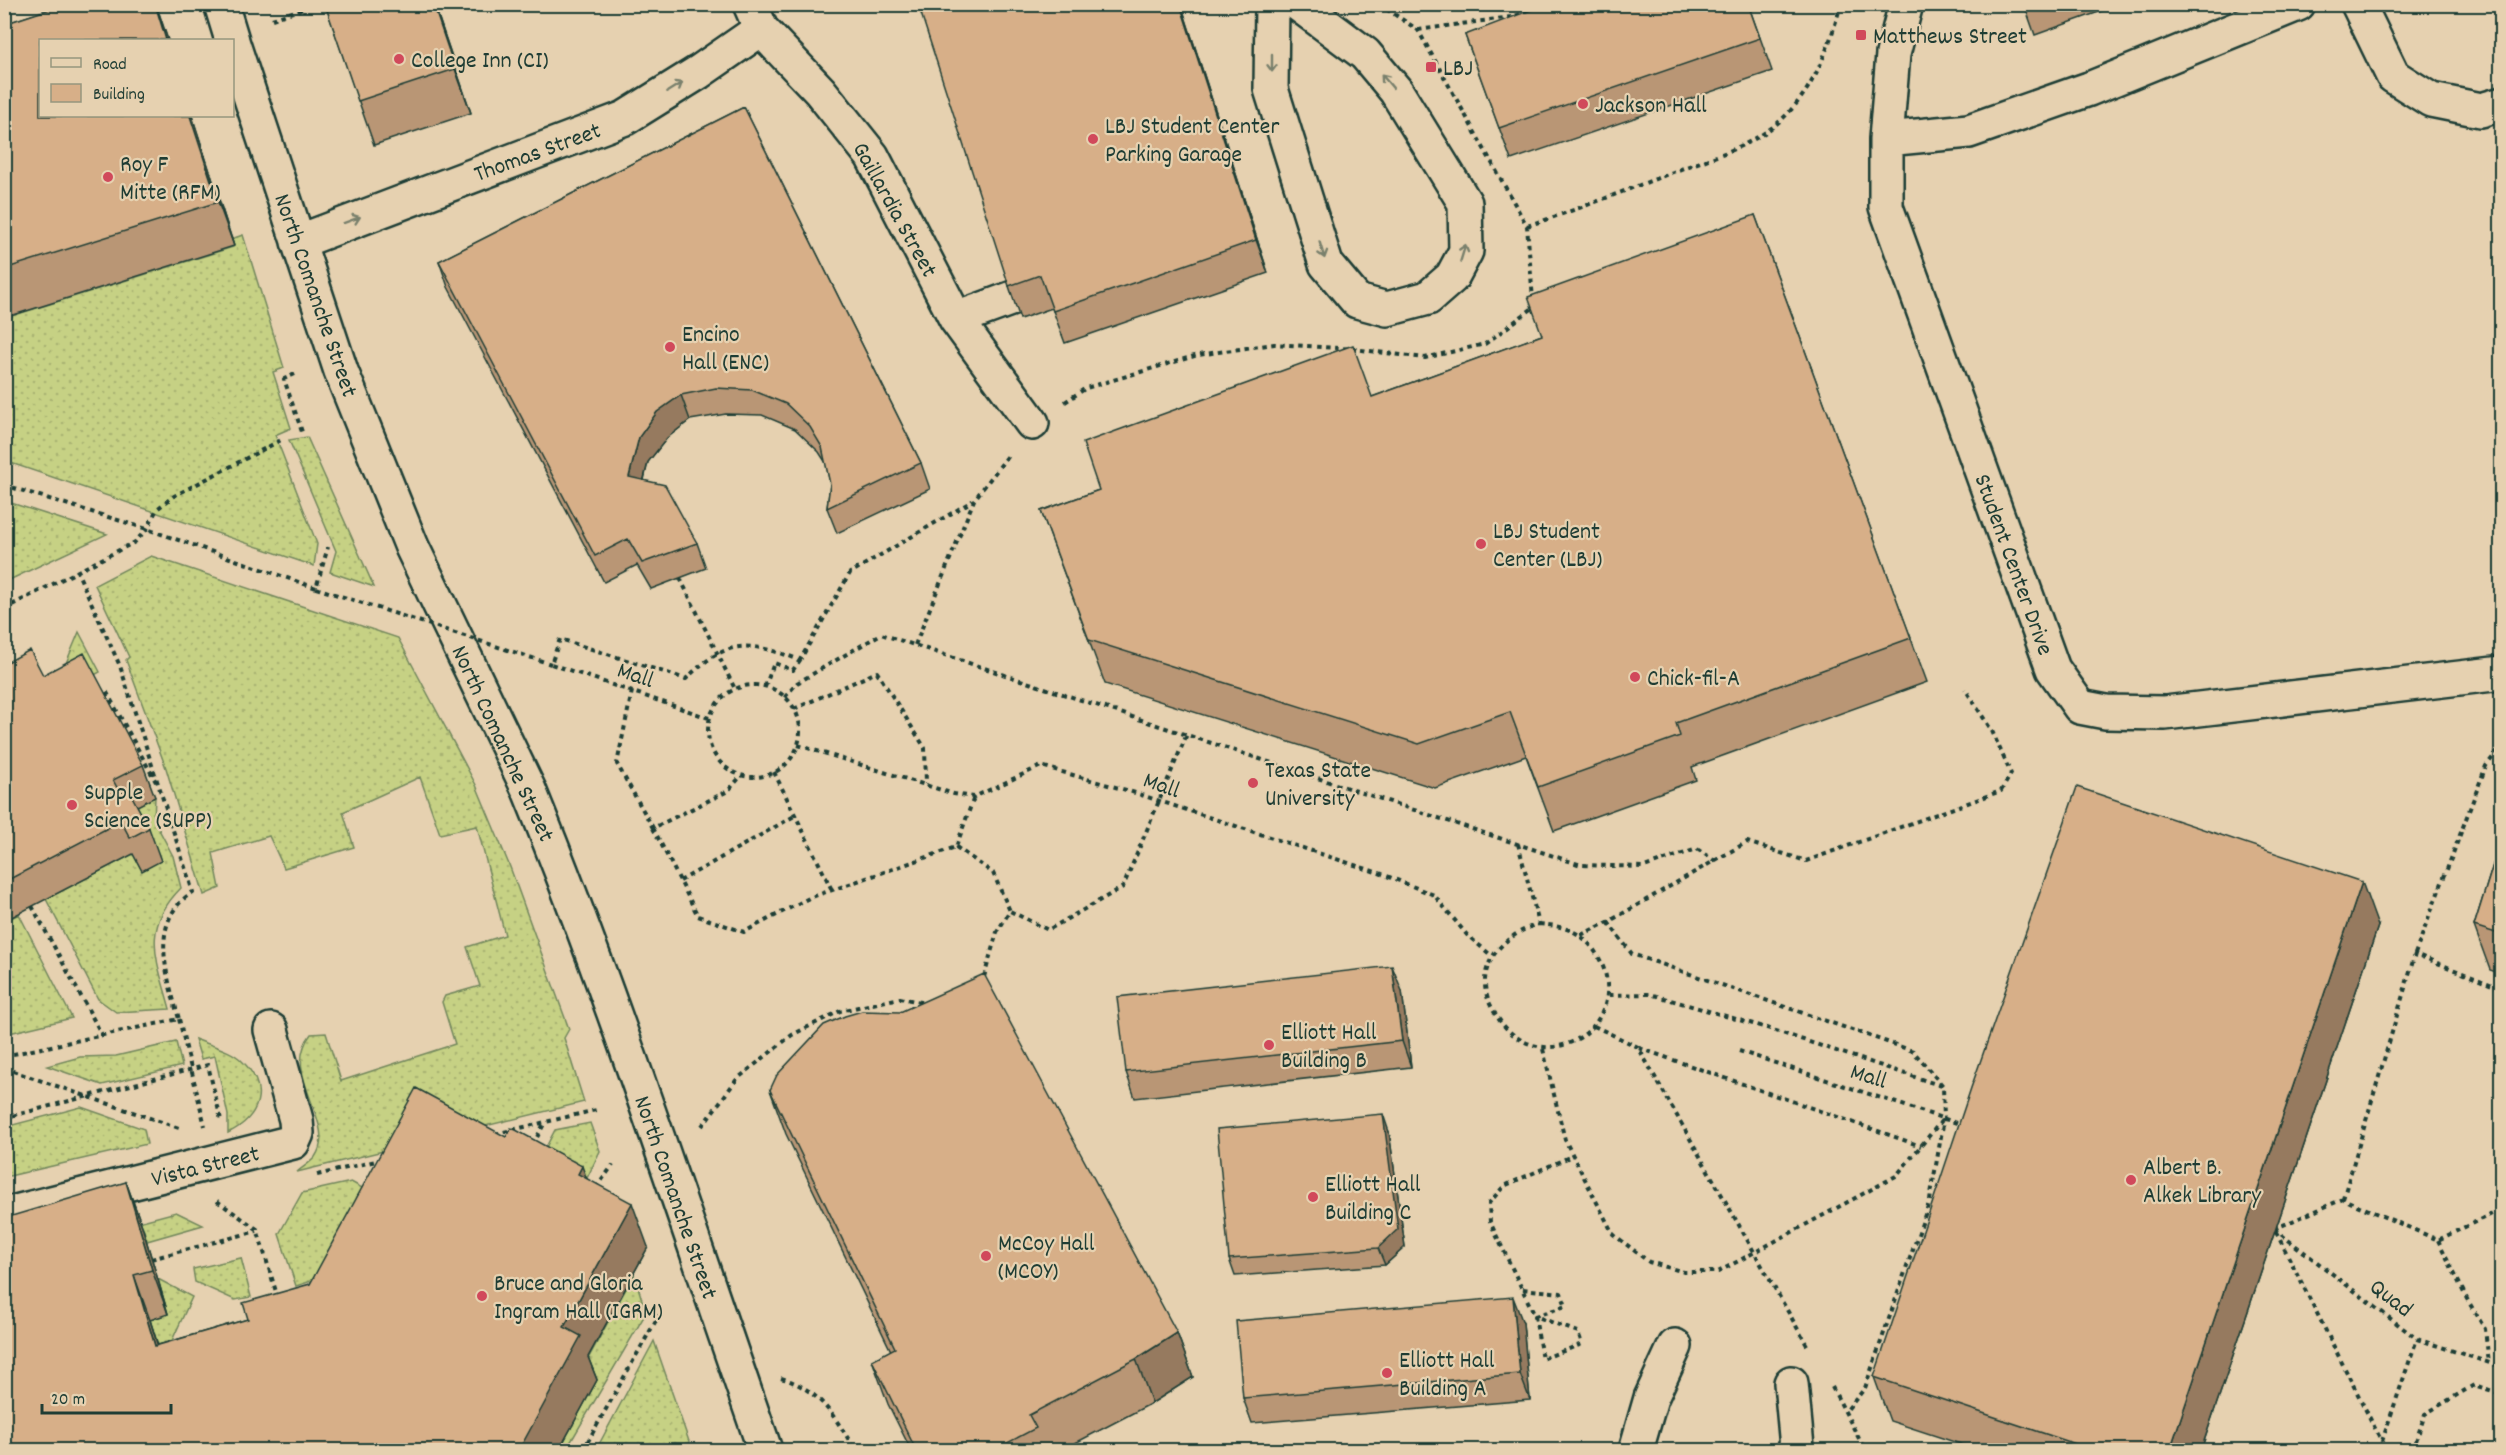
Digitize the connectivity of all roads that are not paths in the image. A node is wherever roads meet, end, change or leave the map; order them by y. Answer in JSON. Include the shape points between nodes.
{"nodes":[{"id":1,"x":221,"y":4,"type":"edge"},
{"id":2,"x":1272,"y":4,"type":"edge"},
{"id":3,"x":1298,"y":4,"type":"edge"},
{"id":4,"x":1906,"y":4,"type":"edge"},
{"id":5,"x":2298,"y":4,"type":"edge"},
{"id":6,"x":2358,"y":4,"type":"edge"},
{"id":7,"x":755,"y":17,"type":"edge"},
{"id":8,"x":231,"y":39,"type":"edge"},
{"id":9,"x":234,"y":47,"type":"edge"},
{"id":10,"x":2502,"y":104,"type":"edge"},
{"id":11,"x":1886,"y":139,"type":"junction"},
{"id":12,"x":298,"y":242,"type":"junction"},
{"id":13,"x":1013,"y":298,"type":"edge"},
{"id":14,"x":956,"y":319,"type":"junction"},
{"id":15,"x":1032,"y":423,"type":"road end"},
{"id":16,"x":2502,"y":672,"type":"edge"},
{"id":17,"x":271,"y":1030,"type":"dead end"},
{"id":18,"x":4,"y":1215,"type":"edge"},
{"id":19,"x":1675,"y":1346,"type":"dead end"},
{"id":20,"x":1791,"y":1383,"type":"dead end"},
{"id":21,"x":765,"y":1450,"type":"edge"},
{"id":22,"x":1636,"y":1450,"type":"edge"},
{"id":23,"x":1794,"y":1450,"type":"edge"}],
"edges":[{"from":1,"to":8,"type":"street","name":"North Comanche Street"},
{"from":2,"to":3,"type":"street","one_way":true,"via":[[1271,89],[1326,264],[1357,301],[1387,309],[1428,298],[1452,277],[1466,251],[1465,203],[1396,91],[1371,62]]},
{"from":4,"to":11,"type":"street","name":"Student Center Drive","via":[[1893,54]]},
{"from":5,"to":11,"type":"street","via":[[2089,89],[1970,131]]},
{"from":6,"to":10,"type":"street","via":[[2393,76],[2431,100],[2481,110]]},
{"from":12,"to":7,"type":"street","name":"Thomas Street","one_way":true,"via":[[626,118],[699,72]]},
{"from":7,"to":14,"type":"street","name":"Gaillardia Street","via":[[872,156]]},
{"from":9,"to":12,"type":"street","name":"North Comanche Street"},
{"from":11,"to":16,"type":"street","name":"Student Center Drive","via":[[1886,207],[2053,669],[2080,707],[2106,712],[2165,713]]},
{"from":12,"to":21,"type":"street","name":"North Comanche Street","via":[[341,370],[411,547],[545,828],[622,1035]]},
{"from":13,"to":14,"type":"street"},
{"from":14,"to":15,"type":"street","name":"Gaillardia Street"},
{"from":17,"to":18,"type":"street","name":"Vista Street","via":[[296,1120],[293,1142]]},
{"from":19,"to":22,"type":"street","via":[[1651,1398]]},
{"from":20,"to":23,"type":"street","via":[[1797,1447]]}]}
